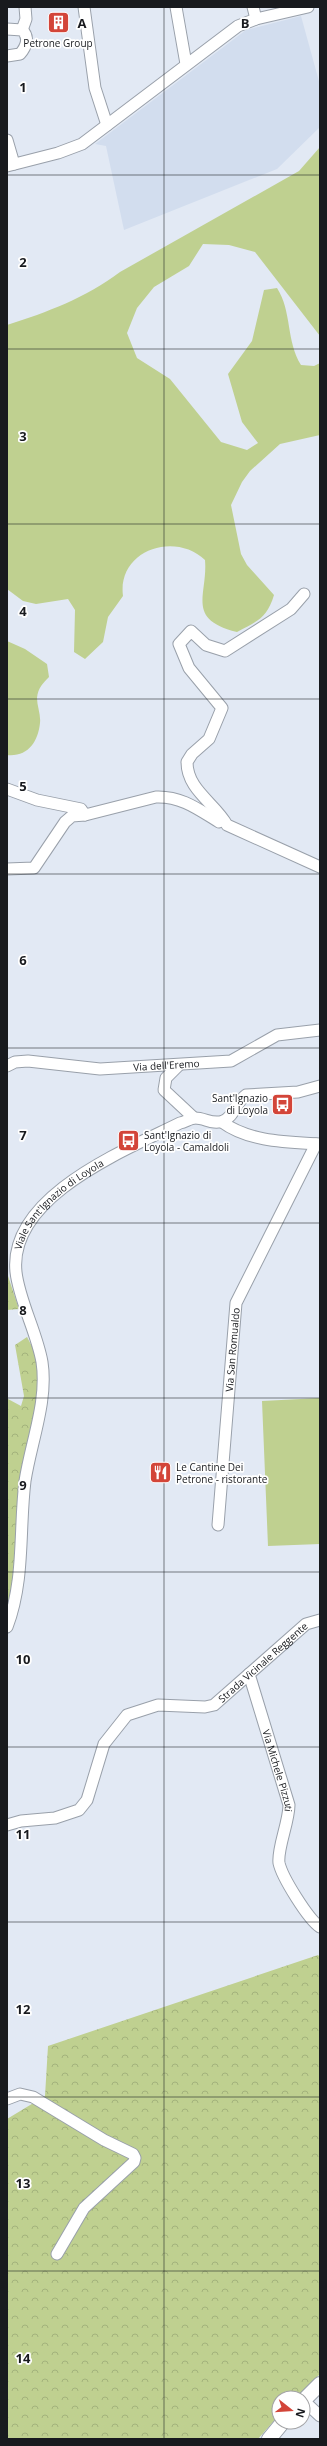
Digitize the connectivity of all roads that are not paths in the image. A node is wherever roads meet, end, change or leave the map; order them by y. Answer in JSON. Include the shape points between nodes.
{"nodes":[{"id":1,"x":25,"y":7,"type":"edge"},
{"id":2,"x":84,"y":7,"type":"edge"},
{"id":3,"x":176,"y":7,"type":"edge"},
{"id":4,"x":254,"y":7,"type":"edge"},
{"id":5,"x":308,"y":7,"type":"edge"},
{"id":6,"x":256,"y":19,"type":"junction"},
{"id":7,"x":7,"y":29,"type":"edge"},
{"id":8,"x":22,"y":30,"type":"junction"},
{"id":9,"x":7,"y":56,"type":"edge"},
{"id":10,"x":186,"y":64,"type":"junction"},
{"id":11,"x":107,"y":125,"type":"junction"},
{"id":12,"x":7,"y":140,"type":"edge"},
{"id":13,"x":10,"y":165,"type":"edge"},
{"id":14,"x":304,"y":594,"type":"dead end"},
{"id":15,"x":7,"y":789,"type":"edge"},
{"id":16,"x":85,"y":815,"type":"junction"},
{"id":17,"x":227,"y":825,"type":"junction"},
{"id":18,"x":320,"y":867,"type":"edge"},
{"id":19,"x":7,"y":869,"type":"edge"},
{"id":20,"x":320,"y":1030,"type":"edge"},
{"id":21,"x":179,"y":1065,"type":"junction"},
{"id":22,"x":7,"y":1066,"type":"edge"},
{"id":23,"x":320,"y":1086,"type":"edge"},
{"id":24,"x":194,"y":1118,"type":"junction"},
{"id":25,"x":222,"y":1122,"type":"junction"},
{"id":26,"x":318,"y":1144,"type":"edge"},
{"id":27,"x":218,"y":1525,"type":"dead end"},
{"id":28,"x":320,"y":1620,"type":"edge"},
{"id":29,"x":7,"y":1626,"type":"edge"},
{"id":30,"x":248,"y":1674,"type":"junction"},
{"id":31,"x":7,"y":1825,"type":"edge"},
{"id":32,"x":320,"y":1927,"type":"edge"},
{"id":33,"x":7,"y":2099,"type":"edge"},
{"id":34,"x":57,"y":2254,"type":"dead end"},
{"id":35,"x":320,"y":2384,"type":"edge"},
{"id":36,"x":311,"y":2393,"type":"edge"},
{"id":37,"x":311,"y":2408,"type":"edge"},
{"id":38,"x":320,"y":2416,"type":"edge"},
{"id":39,"x":276,"y":2430,"type":"edge"},
{"id":40,"x":269,"y":2439,"type":"edge"}],
"edges":[{"from":1,"to":8,"type":"street","via":[[26,18]]},
{"from":2,"to":11,"type":"street","via":[[95,88]]},
{"from":3,"to":10,"type":"street"},
{"from":4,"to":6,"type":"street"},
{"from":5,"to":6,"type":"street"},
{"from":6,"to":10,"type":"street","via":[[238,26]]},
{"from":7,"to":8,"type":"street"},
{"from":8,"to":9,"type":"street","via":[[27,38],[24,50],[20,54]]},
{"from":10,"to":11,"type":"street"},
{"from":11,"to":13,"type":"street","via":[[71,149]]},
{"from":12,"to":13,"type":"street"},
{"from":14,"to":17,"type":"street","via":[[291,608],[226,651],[206,645],[191,631],[179,644],[189,668],[222,708],[209,739],[192,754],[187,762],[187,769],[190,779],[209,805],[222,815]]},
{"from":15,"to":16,"type":"street","via":[[28,798],[81,809]]},
{"from":16,"to":17,"type":"street","via":[[156,797],[167,797],[203,810]]},
{"from":16,"to":19,"type":"street","via":[[72,816],[65,822],[34,868]]},
{"from":17,"to":18,"type":"street"},
{"from":20,"to":21,"type":"street","name":"Via dell'Eremo","via":[[278,1035],[231,1061]]},
{"from":21,"to":22,"type":"street","name":"Via dell'Eremo","via":[[80,1068],[28,1061],[15,1062]]},
{"from":21,"to":24,"type":"street","via":[[166,1078],[164,1090]]},
{"from":23,"to":25,"type":"street","via":[[298,1092],[246,1096],[239,1100],[228,1118]]},
{"from":24,"to":25,"type":"street","via":[[207,1122]]},
{"from":24,"to":29,"type":"street","name":"Viale Sant'Ignazio di Loyola","via":[[117,1154],[66,1184],[45,1203],[27,1227],[16,1253],[16,1272],[42,1360],[43,1388],[26,1481],[16,1596]]},
{"from":25,"to":26,"type":"street","name":"Via San Romualdo","via":[[236,1130],[278,1141]]},
{"from":26,"to":27,"type":"street","name":"Via San Romualdo","via":[[236,1303]]},
{"from":28,"to":30,"type":"street","name":"Strada Vicinale Reggente","via":[[306,1624]]},
{"from":30,"to":31,"type":"street","name":"Strada Vicinale Reggente","via":[[214,1705],[158,1705],[127,1715],[104,1744],[87,1800],[79,1810],[56,1818]]},
{"from":30,"to":32,"type":"street","name":"Via Michele Pizzuti","via":[[289,1806],[279,1862],[295,1897]]},
{"from":33,"to":34,"type":"street","via":[[20,2094],[33,2097],[104,2140],[133,2154],[135,2158],[134,2162],[84,2208]]},
{"from":35,"to":36,"type":"street"},
{"from":37,"to":38,"type":"street"},
{"from":39,"to":40,"type":"street"}]}
